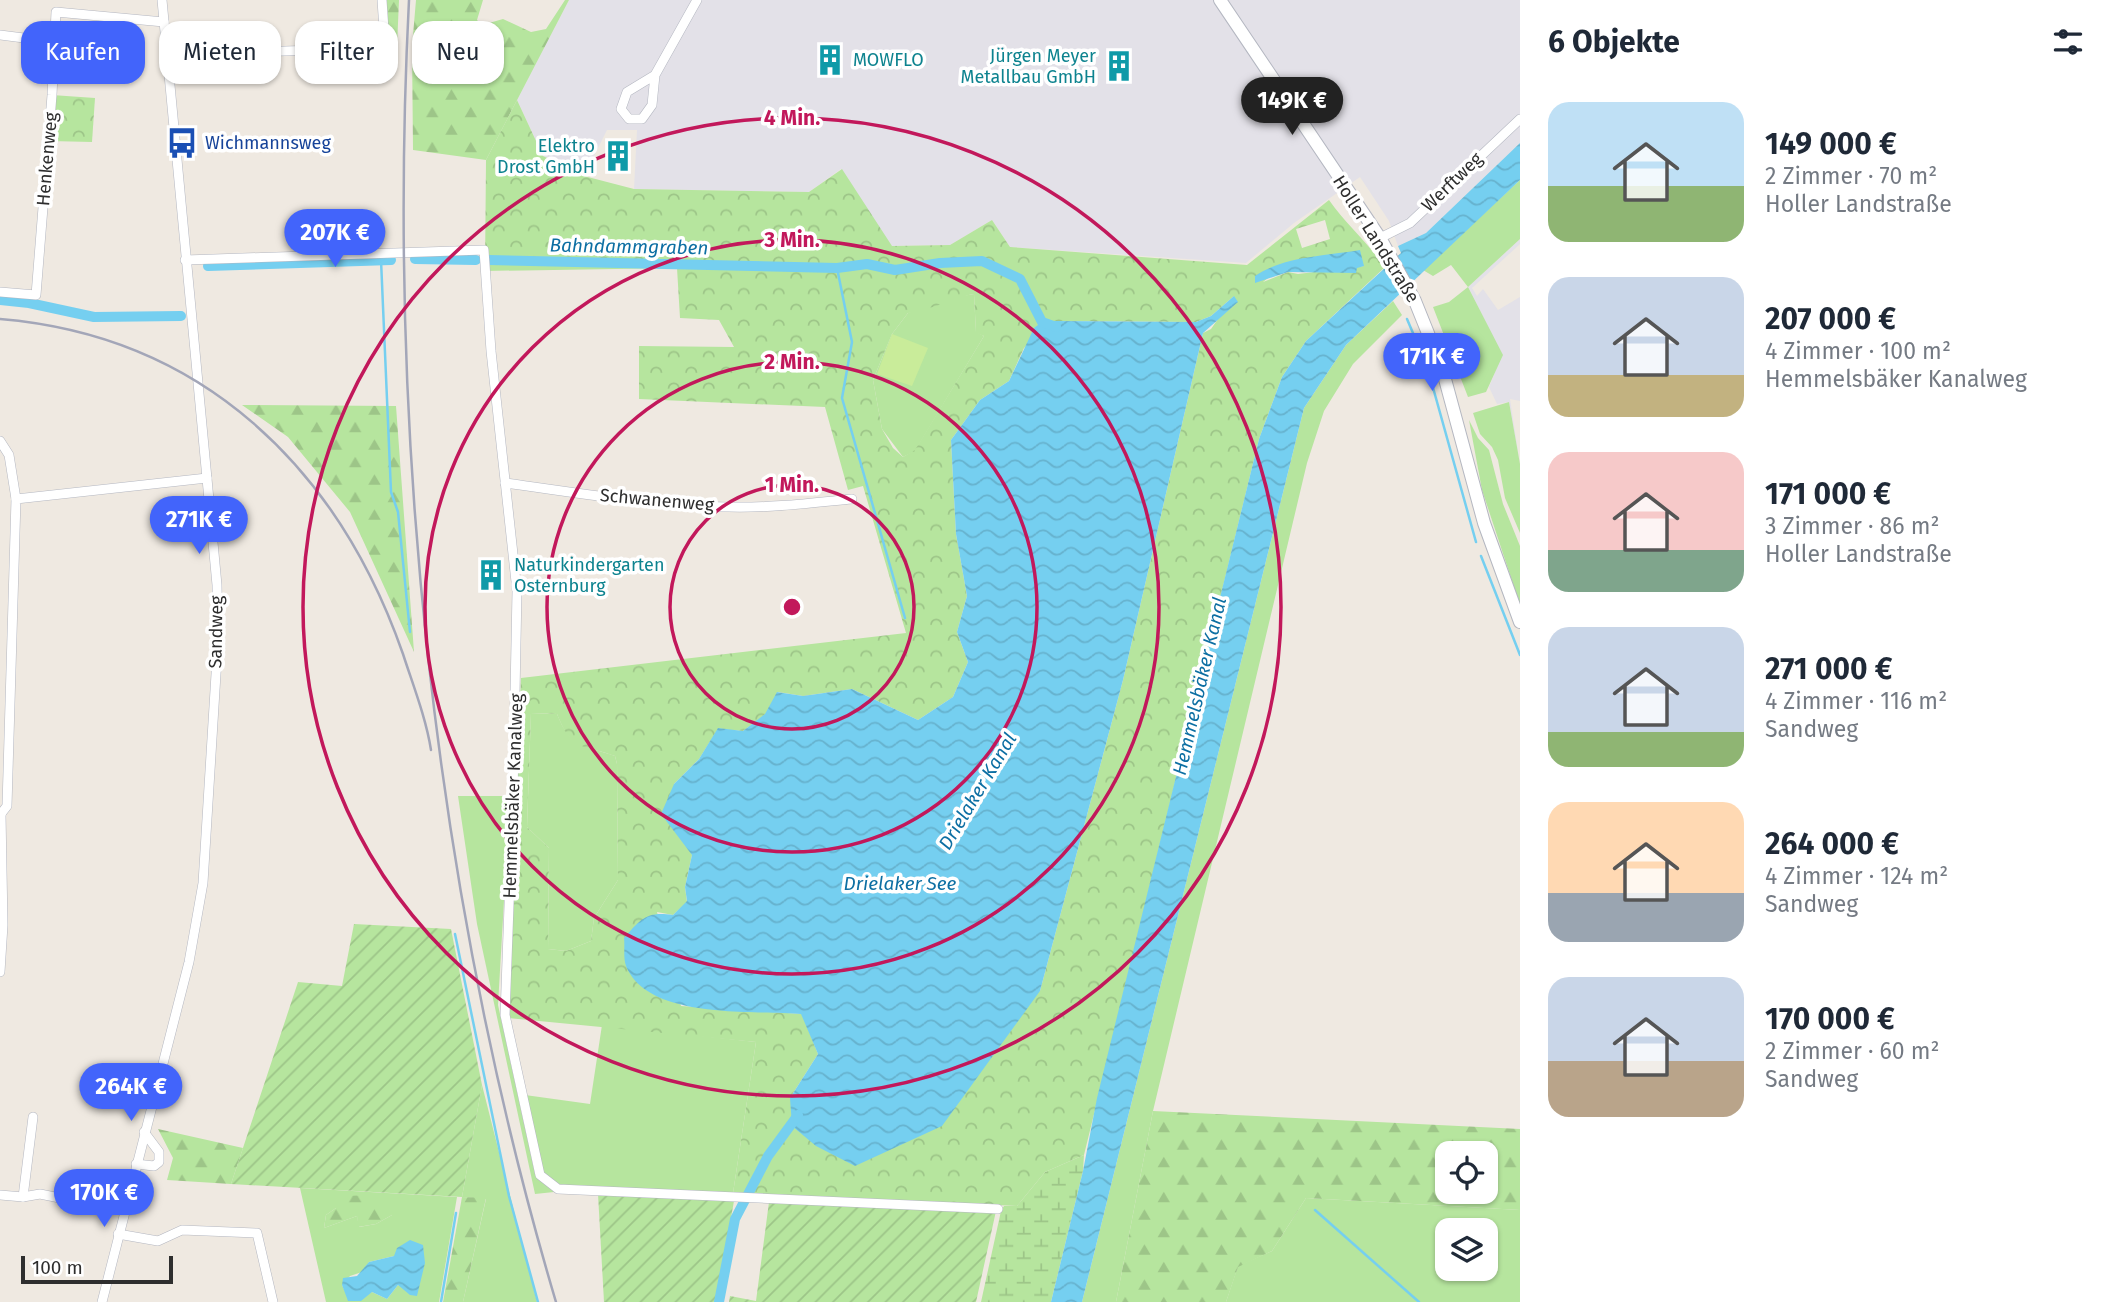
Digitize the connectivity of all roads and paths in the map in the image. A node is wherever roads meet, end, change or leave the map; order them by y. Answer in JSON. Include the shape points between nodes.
{"nodes":[{"id":1,"x":55,"y":0,"type":"edge"},
{"id":2,"x":162,"y":0,"type":"edge"},
{"id":3,"x":382,"y":0,"type":"edge"},
{"id":4,"x":697,"y":0,"type":"edge"},
{"id":5,"x":1220,"y":0,"type":"edge"},
{"id":6,"x":56,"y":12,"type":"junction"},
{"id":7,"x":56,"y":21,"type":"edge"},
{"id":8,"x":164,"y":21,"type":"edge"},
{"id":9,"x":159,"y":22,"type":"edge"},
{"id":10,"x":0,"y":35,"type":"edge"},
{"id":11,"x":21,"y":37,"type":"edge"},
{"id":12,"x":281,"y":51,"type":"edge"},
{"id":13,"x":655,"y":75,"type":"junction"},
{"id":14,"x":52,"y":84,"type":"edge"},
{"id":15,"x":170,"y":84,"type":"edge"},
{"id":16,"x":1520,"y":119,"type":"edge"},
{"id":17,"x":1380,"y":238,"type":"junction"},
{"id":18,"x":186,"y":260,"type":"junction"},
{"id":19,"x":0,"y":292,"type":"edge"},
{"id":20,"x":0,"y":441,"type":"edge"},
{"id":21,"x":207,"y":478,"type":"junction"},
{"id":22,"x":505,"y":483,"type":"junction"},
{"id":23,"x":16,"y":499,"type":"junction"},
{"id":24,"x":852,"y":499,"type":"dead end"},
{"id":25,"x":1520,"y":622,"type":"edge"},
{"id":26,"x":12,"y":671,"type":"junction"},
{"id":27,"x":0,"y":672,"type":"edge"},
{"id":28,"x":1,"y":815,"type":"edge"},
{"id":29,"x":0,"y":972,"type":"edge"},
{"id":30,"x":33,"y":1117,"type":"dead end"},
{"id":31,"x":144,"y":1132,"type":"junction"},
{"id":32,"x":136,"y":1164,"type":"junction"},
{"id":33,"x":0,"y":1195,"type":"edge"},
{"id":34,"x":23,"y":1197,"type":"junction"},
{"id":35,"x":998,"y":1209,"type":"dead end"},
{"id":36,"x":124,"y":1210,"type":"junction"},
{"id":37,"x":118,"y":1234,"type":"junction"},
{"id":38,"x":102,"y":1302,"type":"edge"},
{"id":39,"x":273,"y":1302,"type":"edge"}],
"edges":[{"from":1,"to":6,"type":"street","name":"Henkenweg"},
{"from":2,"to":8,"type":"street","name":"Sandweg"},
{"from":3,"to":12,"type":"street","via":[[385,45]]},
{"from":4,"to":13,"type":"street"},
{"from":5,"to":17,"type":"main road","name":"Holler Landstraße"},
{"from":6,"to":7,"type":"street","name":"Henkenweg"},
{"from":6,"to":9,"type":"street"},
{"from":10,"to":11,"type":"street"},
{"from":13,"to":13,"type":"street","via":[[648,113],[642,119],[629,119],[621,109],[627,92]]},
{"from":14,"to":19,"type":"street","name":"Henkenweg","via":[[36,295]]},
{"from":15,"to":18,"type":"street","name":"Sandweg"},
{"from":16,"to":17,"type":"street","name":"Werftweg","via":[[1410,223]]},
{"from":17,"to":25,"type":"main road","name":"Holler Landstraße","via":[[1408,287],[1442,368],[1484,523]]},
{"from":18,"to":21,"type":"street","name":"Sandweg"},
{"from":18,"to":22,"type":"street","name":"Hemmelsbäker Kanalweg","via":[[484,250]]},
{"from":20,"to":23,"type":"street","via":[[9,455]]},
{"from":21,"to":23,"type":"street"},
{"from":21,"to":31,"type":"street","name":"Sandweg","via":[[218,642],[203,883],[189,962]]},
{"from":22,"to":24,"type":"street","name":"Schwanenweg","via":[[727,507]]},
{"from":22,"to":35,"type":"street","name":"Hemmelsbäker Kanalweg","via":[[517,631],[504,1004],[537,1165],[548,1183],[558,1189]]},
{"from":23,"to":26,"type":"street"},
{"from":26,"to":27,"type":"street"},
{"from":26,"to":28,"type":"street","via":[[7,806]]},
{"from":28,"to":29,"type":"street"},
{"from":30,"to":34,"type":"street"},
{"from":31,"to":32,"type":"street","name":"Sandweg"},
{"from":31,"to":32,"type":"street","via":[[159,1152],[159,1162],[154,1166]]},
{"from":32,"to":36,"type":"street","name":"Sandweg"},
{"from":33,"to":34,"type":"street"},
{"from":34,"to":36,"type":"street","via":[[40,1194]]},
{"from":36,"to":37,"type":"street","name":"Sandweg"},
{"from":37,"to":38,"type":"street","name":"Sandweg"},
{"from":37,"to":39,"type":"street","via":[[158,1241],[181,1230],[257,1233]]}]}
